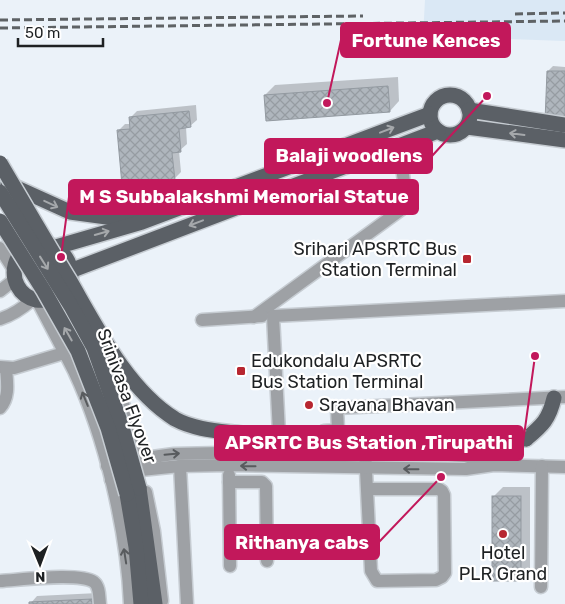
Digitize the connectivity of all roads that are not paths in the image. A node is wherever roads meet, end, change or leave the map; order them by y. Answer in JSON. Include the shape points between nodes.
{"nodes":[{"id":1,"x":469,"y":110,"type":"junction"},
{"id":2,"x":430,"y":114,"type":"junction"},
{"id":3,"x":565,"y":126,"type":"edge"},
{"id":4,"x":467,"y":127,"type":"junction"},
{"id":5,"x":438,"y":131,"type":"junction"},
{"id":6,"x":565,"y":140,"type":"edge"},
{"id":7,"x":399,"y":146,"type":"junction"},
{"id":8,"x":0,"y":163,"type":"edge"},
{"id":9,"x":2,"y":183,"type":"edge"},
{"id":10,"x":0,"y":221,"type":"edge"},
{"id":11,"x":142,"y":222,"type":"junction"},
{"id":12,"x":51,"y":245,"type":"junction"},
{"id":13,"x":0,"y":248,"type":"edge"},
{"id":14,"x":70,"y":274,"type":"junction"},
{"id":15,"x":14,"y":275,"type":"junction"},
{"id":16,"x":0,"y":291,"type":"edge"},
{"id":17,"x":35,"y":299,"type":"junction"},
{"id":18,"x":565,"y":301,"type":"edge"},
{"id":19,"x":273,"y":316,"type":"junction"},
{"id":20,"x":254,"y":317,"type":"junction"},
{"id":21,"x":0,"y":319,"type":"edge"},
{"id":22,"x":202,"y":320,"type":"dead end"},
{"id":23,"x":64,"y":353,"type":"junction"},
{"id":24,"x":3,"y":368,"type":"edge"},
{"id":25,"x":560,"y":397,"type":"edge"},
{"id":26,"x":0,"y":408,"type":"edge"},
{"id":27,"x":365,"y":450,"type":"junction"},
{"id":28,"x":139,"y":464,"type":"junction"},
{"id":29,"x":229,"y":465,"type":"junction"},
{"id":30,"x":494,"y":465,"type":"junction"},
{"id":31,"x":107,"y":466,"type":"junction"},
{"id":32,"x":180,"y":466,"type":"junction"},
{"id":33,"x":542,"y":466,"type":"junction"},
{"id":34,"x":565,"y":467,"type":"edge"},
{"id":35,"x":365,"y":468,"type":"junction"},
{"id":36,"x":111,"y":480,"type":"junction"},
{"id":37,"x":229,"y":482,"type":"junction"},
{"id":38,"x":367,"y":489,"type":"junction"},
{"id":39,"x":267,"y":561,"type":"dead end"},
{"id":40,"x":230,"y":566,"type":"dead end"},
{"id":41,"x":0,"y":581,"type":"edge"},
{"id":42,"x":541,"y":587,"type":"dead end"},
{"id":43,"x":100,"y":604,"type":"edge"},
{"id":44,"x":130,"y":604,"type":"edge"},
{"id":45,"x":142,"y":604,"type":"edge"},
{"id":46,"x":155,"y":604,"type":"edge"},
{"id":47,"x":162,"y":604,"type":"edge"},
{"id":48,"x":187,"y":604,"type":"edge"}],
"edges":[{"from":1,"to":2,"type":"main road","via":[[460,98],[445,96],[433,104]]},
{"from":1,"to":3,"type":"main road"},
{"from":1,"to":4,"type":"main road"},
{"from":2,"to":5,"type":"main road"},
{"from":11,"to":2,"type":"main road","one_way":true},
{"from":4,"to":5,"type":"main road","via":[[453,135]]},
{"from":6,"to":4,"type":"main road","one_way":true},
{"from":5,"to":7,"type":"main road"},
{"from":7,"to":14,"type":"main road","one_way":true},
{"from":7,"to":20,"type":"street","via":[[406,196],[402,209]]},
{"from":8,"to":25,"type":"main road","bridge":true,"via":[[96,326],[133,381],[177,420],[202,429],[242,434],[526,440],[544,424]]},
{"from":9,"to":11,"type":"main road","one_way":true,"via":[[70,212]]},
{"from":9,"to":12,"type":"street"},
{"from":9,"to":46,"type":"main road","name":"Srinivasa Flyover","one_way":true,"bridge":true,"via":[[94,348],[139,488]]},
{"from":45,"to":10,"type":"main road","name":"Srinivasa Flyover","one_way":true,"bridge":true,"via":[[126,494],[108,428],[78,351]]},
{"from":12,"to":11,"type":"main road","one_way":true},
{"from":12,"to":14,"type":"main road","via":[[65,255]]},
{"from":12,"to":15,"type":"main road","via":[[28,247],[16,261]]},
{"from":13,"to":15,"type":"street"},
{"from":14,"to":17,"type":"main road","via":[[65,290],[60,294],[50,300]]},
{"from":14,"to":28,"type":"street","via":[[125,408]]},
{"from":15,"to":16,"type":"street"},
{"from":15,"to":17,"type":"main road","via":[[18,288]]},
{"from":17,"to":21,"type":"street"},
{"from":17,"to":23,"type":"street"},
{"from":18,"to":19,"type":"street"},
{"from":19,"to":20,"type":"street"},
{"from":19,"to":25,"type":"street","via":[[279,433],[338,430],[337,408]]},
{"from":20,"to":22,"type":"street"},
{"from":23,"to":24,"type":"street","via":[[14,368]]},
{"from":31,"to":23,"type":"street","one_way":true,"via":[[91,414]]},
{"from":24,"to":26,"type":"street","via":[[8,391]]},
{"from":28,"to":27,"type":"street","one_way":true,"via":[[174,454]]},
{"from":27,"to":30,"type":"street","via":[[466,456]]},
{"from":27,"to":35,"type":"street"},
{"from":28,"to":31,"type":"street"},
{"from":28,"to":32,"type":"street"},
{"from":28,"to":36,"type":"street"},
{"from":28,"to":47,"type":"street","via":[[154,531]]},
{"from":29,"to":32,"type":"street"},
{"from":35,"to":29,"type":"street","one_way":true},
{"from":29,"to":37,"type":"street"},
{"from":30,"to":33,"type":"street"},
{"from":30,"to":35,"type":"street","one_way":true,"via":[[466,470]]},
{"from":31,"to":36,"type":"street"},
{"from":32,"to":48,"type":"street"},
{"from":33,"to":34,"type":"street"},
{"from":33,"to":42,"type":"street"},
{"from":35,"to":38,"type":"street"},
{"from":44,"to":36,"type":"street","one_way":true},
{"from":37,"to":39,"type":"street","via":[[262,482],[266,486]]},
{"from":37,"to":40,"type":"street"},
{"from":38,"to":38,"type":"street","via":[[371,571],[377,581],[436,580],[442,577],[445,572],[442,491]]},
{"from":41,"to":43,"type":"street","via":[[78,576],[94,582],[99,589]]}]}
